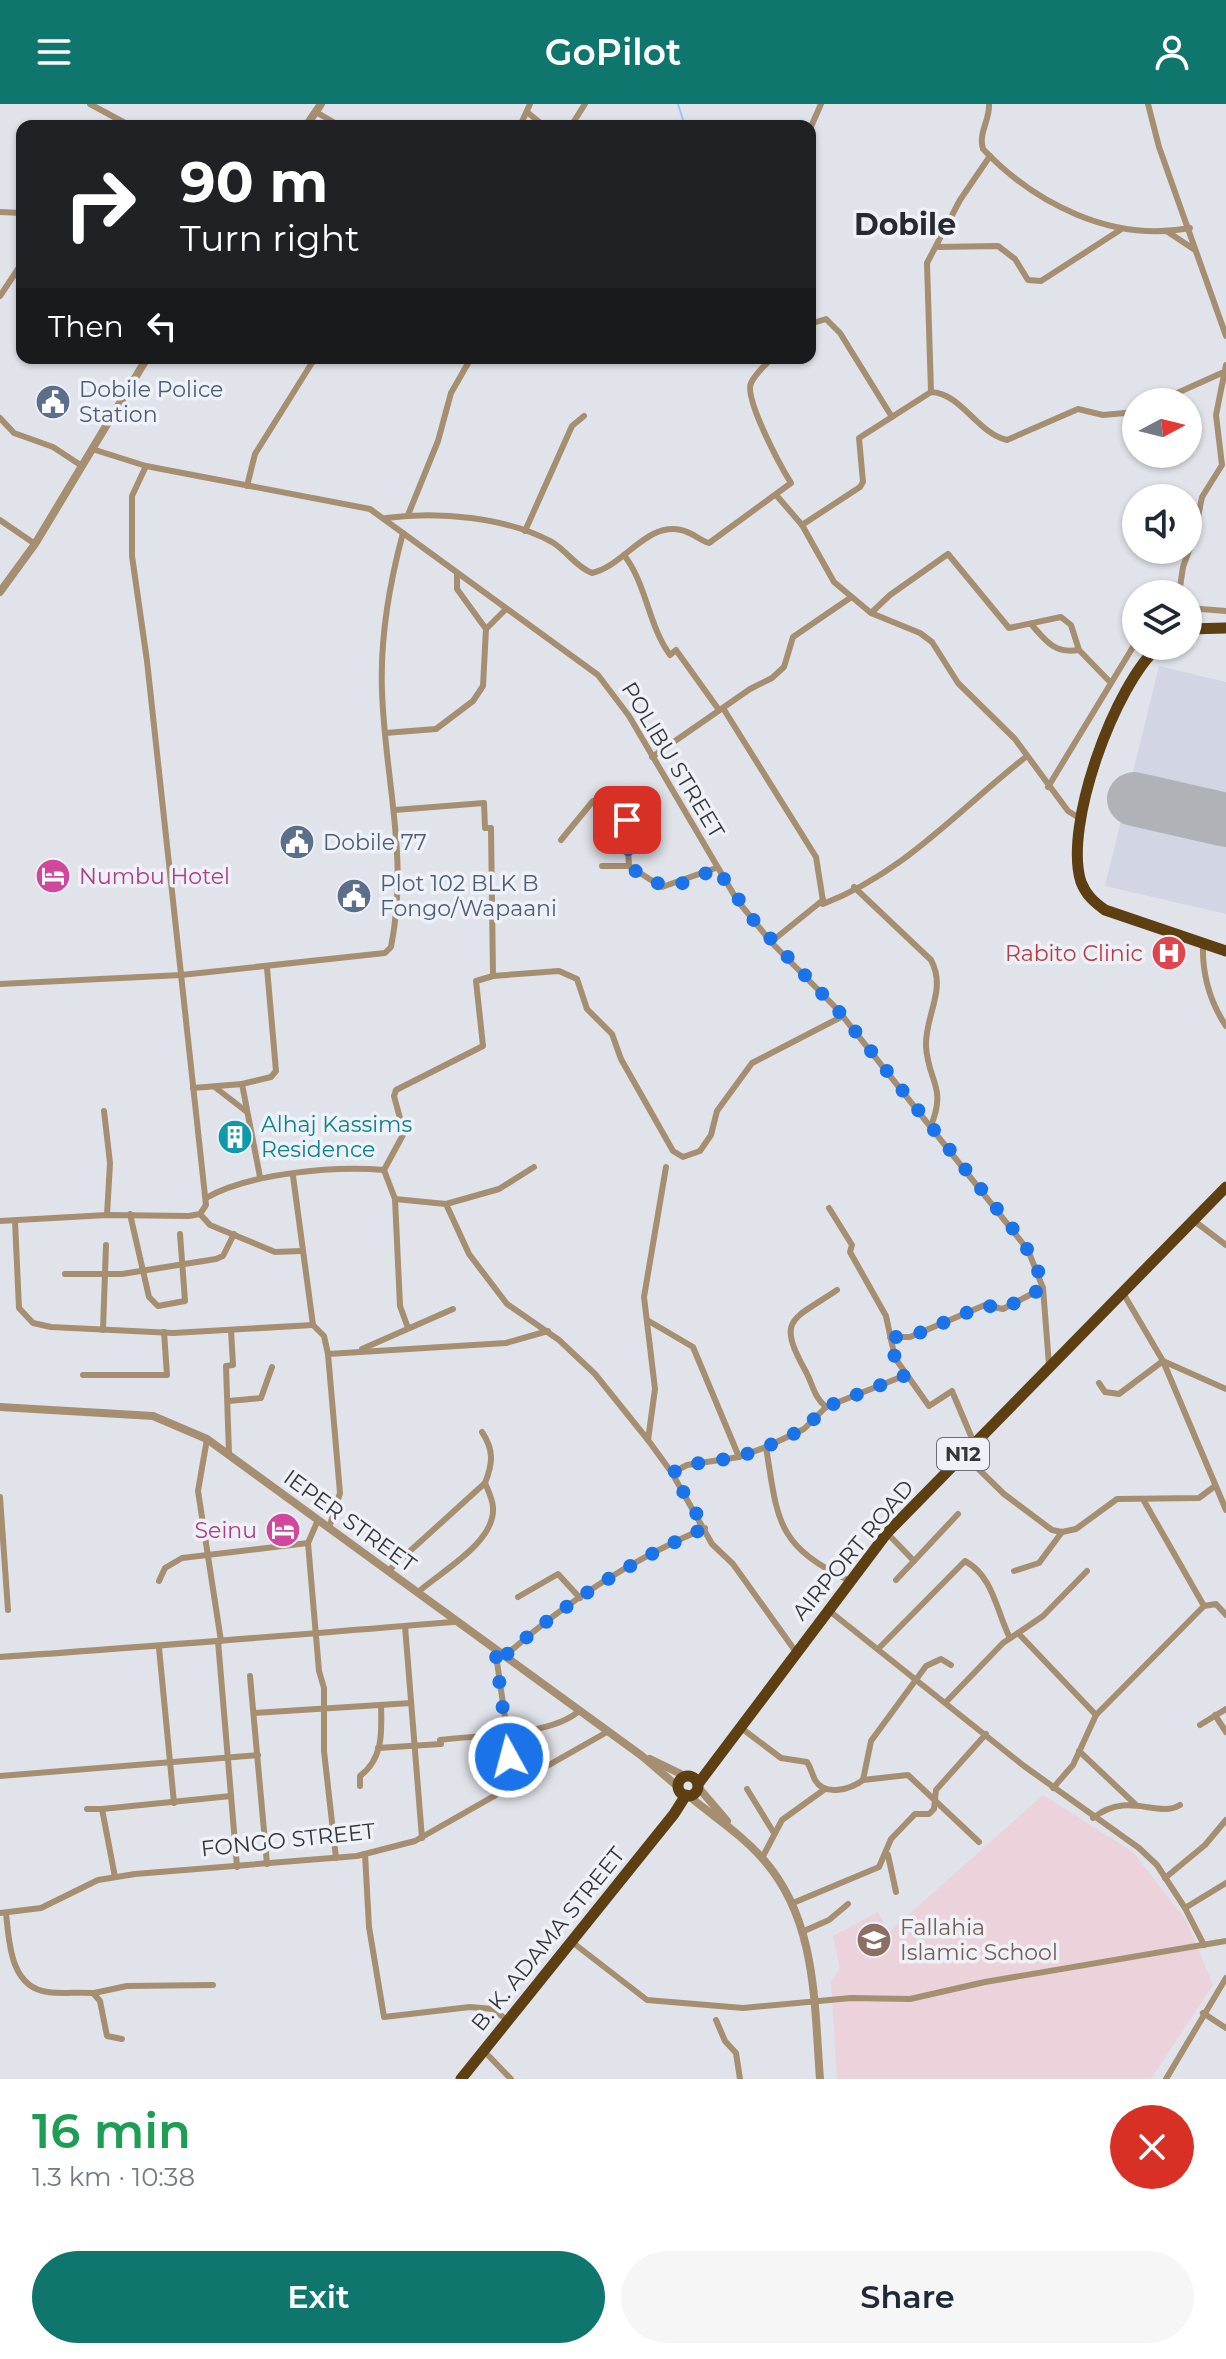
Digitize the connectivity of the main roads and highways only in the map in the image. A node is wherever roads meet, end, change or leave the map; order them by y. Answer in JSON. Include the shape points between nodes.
{"nodes":[{"id":1,"x":1226,"y":628,"type":"edge"},
{"id":2,"x":1202,"y":629,"type":"edge"},
{"id":3,"x":1147,"y":660,"type":"edge"},
{"id":4,"x":1226,"y":951,"type":"edge"},
{"id":5,"x":1226,"y":1187,"type":"edge"},
{"id":6,"x":687,"y":1786,"type":"joint"},
{"id":7,"x":461,"y":2079,"type":"edge"}],
"edges":[{"from":1,"to":2,"type":"highway"},
{"from":3,"to":4,"type":"highway","via":[[1114,715],[1081,819],[1081,882],[1090,899],[1126,919]]},
{"from":5,"to":6,"type":"highway","name":"AIRPORT ROAD","number":"N12","via":[[887,1533],[727,1746]]},
{"from":6,"to":7,"type":"highway","name":"B. K. ADAMA STREET","number":"N12","via":[[666,1824]]}]}
